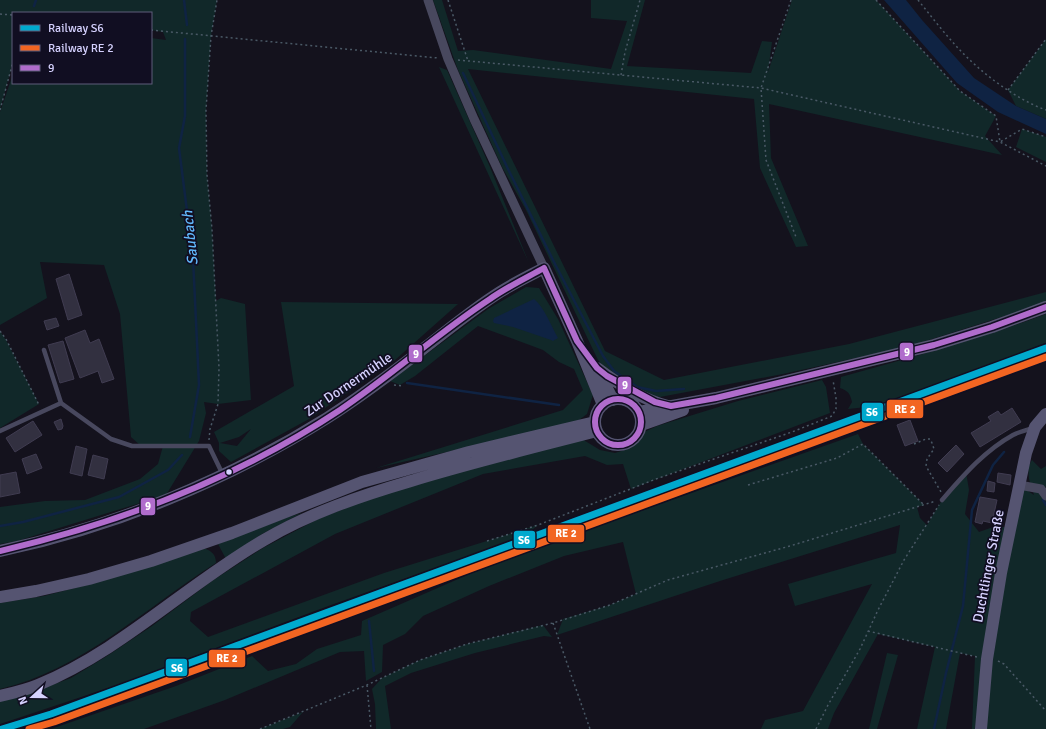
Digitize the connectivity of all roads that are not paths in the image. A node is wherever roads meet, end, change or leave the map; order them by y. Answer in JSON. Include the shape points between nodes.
{"nodes":[{"id":1,"x":428,"y":0,"type":"edge"},
{"id":2,"x":544,"y":268,"type":"junction"},
{"id":3,"x":1046,"y":308,"type":"edge"},
{"id":4,"x":577,"y":341,"type":"junction"},
{"id":5,"x":44,"y":350,"type":"dead end"},
{"id":6,"x":596,"y":368,"type":"junction"},
{"id":7,"x":716,"y":398,"type":"junction"},
{"id":8,"x":61,"y":403,"type":"junction"},
{"id":9,"x":608,"y":403,"type":"junction"},
{"id":10,"x":671,"y":406,"type":"junction"},
{"id":11,"x":639,"y":412,"type":"junction"},
{"id":12,"x":1046,"y":414,"type":"edge"},
{"id":13,"x":641,"y":425,"type":"junction"},
{"id":14,"x":596,"y":427,"type":"junction"},
{"id":15,"x":1035,"y":427,"type":"junction"},
{"id":16,"x":0,"y":431,"type":"edge"},
{"id":17,"x":223,"y":475,"type":"junction"},
{"id":18,"x":1020,"y":485,"type":"junction"},
{"id":19,"x":1046,"y":496,"type":"edge"},
{"id":20,"x":943,"y":498,"type":"road end"},
{"id":21,"x":0,"y":551,"type":"edge"},
{"id":22,"x":0,"y":597,"type":"edge"},
{"id":23,"x":0,"y":696,"type":"edge"},
{"id":24,"x":981,"y":729,"type":"edge"}],
"edges":[{"from":1,"to":2,"type":"street","via":[[448,59]]},
{"from":2,"to":4,"type":"main road"},
{"from":2,"to":17,"type":"main road","name":"Zur Dornermühle","via":[[500,292],[400,367],[327,417]]},
{"from":3,"to":7,"type":"main road","via":[[934,345]]},
{"from":4,"to":6,"type":"main road"},
{"from":4,"to":9,"type":"main road"},
{"from":5,"to":8,"type":"lane"},
{"from":6,"to":9,"type":"main road"},
{"from":6,"to":10,"type":"main road","via":[[655,402]]},
{"from":7,"to":10,"type":"main road"},
{"from":7,"to":13,"type":"main road"},
{"from":8,"to":16,"type":"lane"},
{"from":8,"to":17,"type":"lane","via":[[111,439],[132,446],[209,446]]},
{"from":9,"to":11,"type":"main road","via":[[618,400],[628,402]]},
{"from":9,"to":14,"type":"main road","via":[[597,413]]},
{"from":10,"to":11,"type":"main road"},
{"from":11,"to":13,"type":"main road"},
{"from":12,"to":15,"type":"main road","name":"Duchtlinger Straße"},
{"from":13,"to":14,"type":"main road","via":[[633,439],[618,445],[608,443],[600,436]]},
{"from":14,"to":22,"type":"main road","via":[[468,452],[362,482],[232,533],[151,561],[96,577]]},
{"from":14,"to":23,"type":"main road","via":[[366,494],[317,513],[257,544],[101,653],[37,686]]},
{"from":15,"to":18,"type":"main road","name":"Duchtlinger Straße","via":[[1026,453]]},
{"from":15,"to":20,"type":"lane","via":[[1014,435],[986,454]]},
{"from":17,"to":21,"type":"main road","name":"Zur Dornermühle","via":[[176,496],[118,517]]},
{"from":18,"to":19,"type":"street","via":[[1041,489]]},
{"from":18,"to":24,"type":"main road","name":"Duchtlinger Straße","via":[[1001,573],[987,657]]}]}
